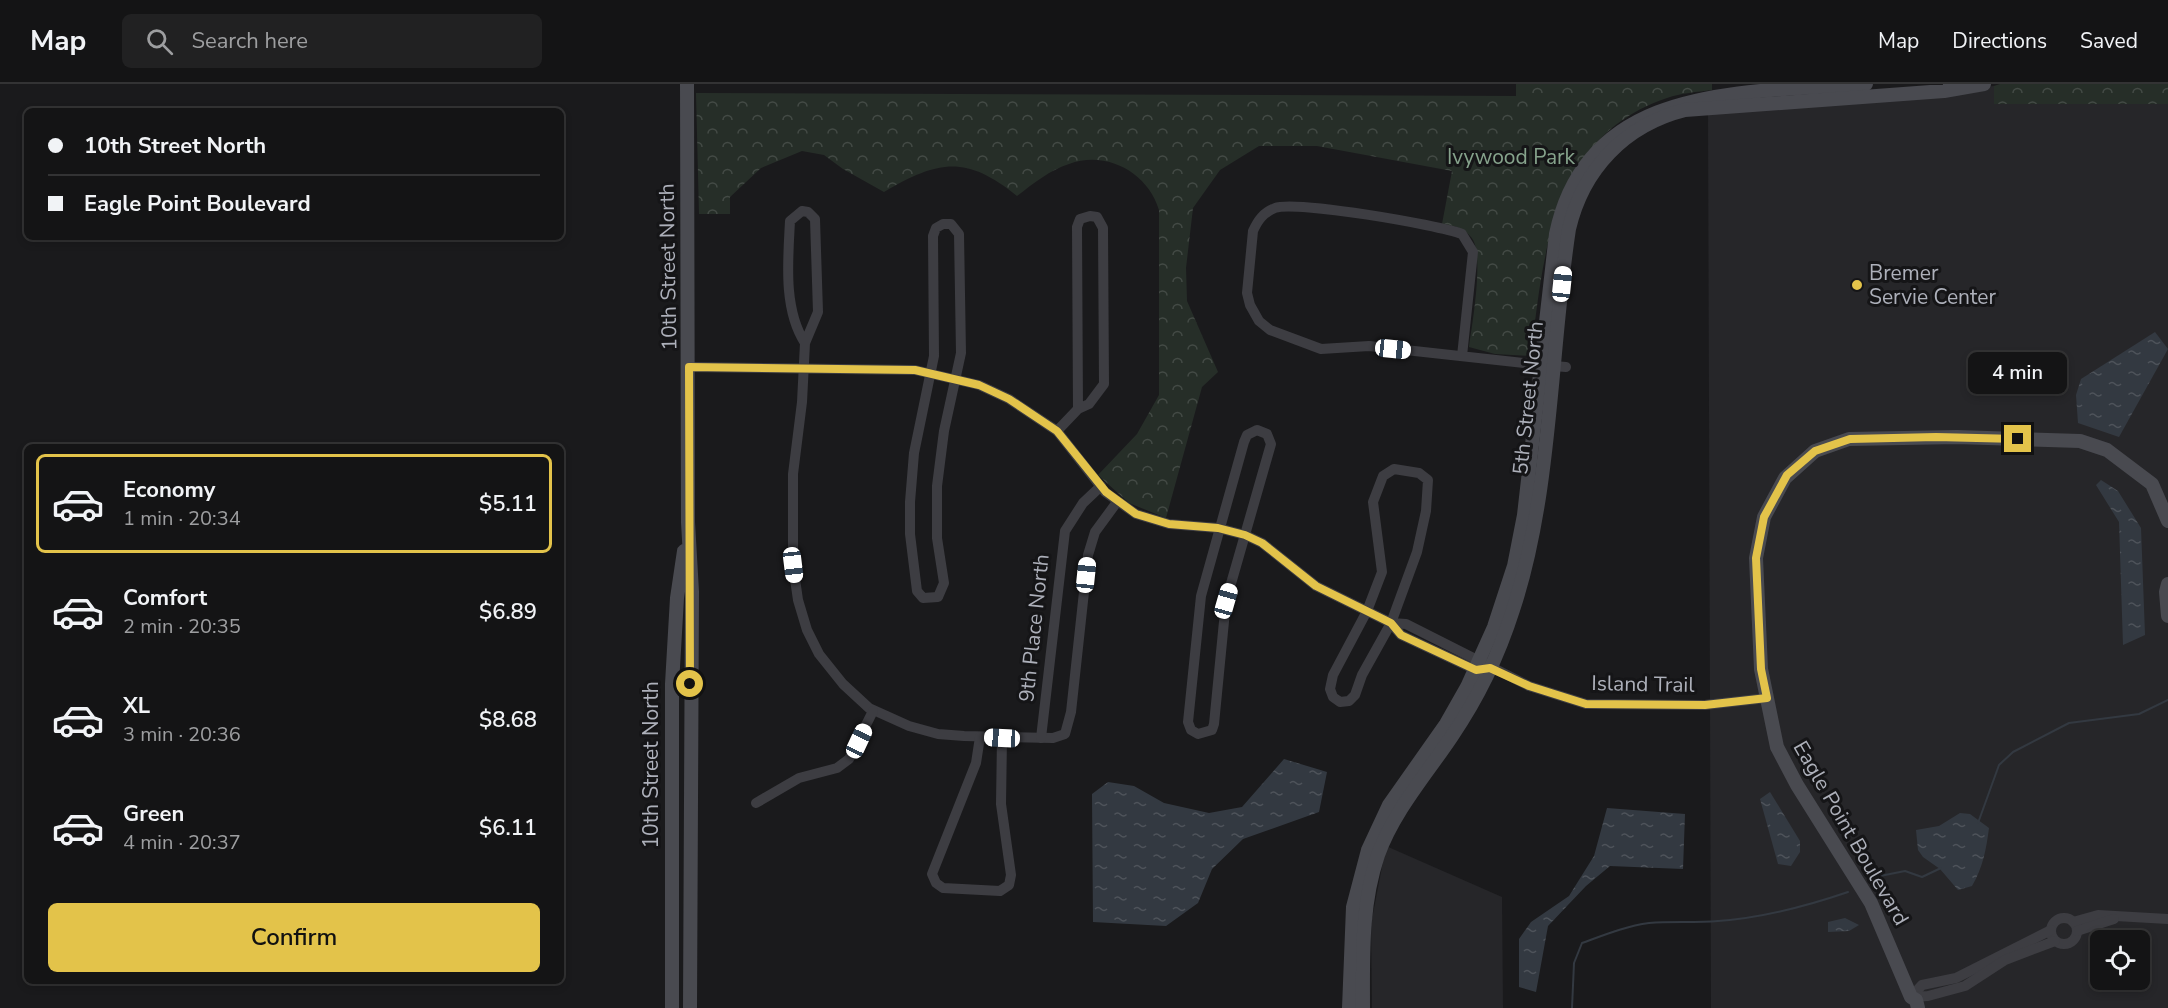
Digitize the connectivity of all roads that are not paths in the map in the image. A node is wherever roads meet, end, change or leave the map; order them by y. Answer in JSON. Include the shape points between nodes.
{"nodes":[{"id":1,"x":687,"y":84,"type":"edge"},
{"id":2,"x":1866,"y":84,"type":"edge"},
{"id":3,"x":1984,"y":84,"type":"edge"},
{"id":4,"x":1841,"y":89,"type":"edge"},
{"id":5,"x":805,"y":343,"type":"junction"},
{"id":6,"x":1462,"y":356,"type":"junction"},
{"id":7,"x":1553,"y":366,"type":"junction"},
{"id":8,"x":689,"y":367,"type":"junction"},
{"id":9,"x":804,"y":368,"type":"junction"},
{"id":10,"x":930,"y":373,"type":"junction"},
{"id":11,"x":957,"y":378,"type":"junction"},
{"id":12,"x":1078,"y":409,"type":"junction"},
{"id":13,"x":1057,"y":431,"type":"junction"},
{"id":14,"x":1101,"y":486,"type":"junction"},
{"id":15,"x":1117,"y":502,"type":"junction"},
{"id":16,"x":2168,"y":520,"type":"edge"},
{"id":17,"x":688,"y":522,"type":"junction"},
{"id":18,"x":1218,"y":528,"type":"junction"},
{"id":19,"x":1245,"y":535,"type":"junction"},
{"id":20,"x":2168,"y":584,"type":"edge"},
{"id":21,"x":1367,"y":611,"type":"junction"},
{"id":22,"x":2168,"y":616,"type":"edge"},
{"id":23,"x":1391,"y":623,"type":"junction"},
{"id":24,"x":1482,"y":666,"type":"junction"},
{"id":25,"x":1767,"y":698,"type":"junction"},
{"id":26,"x":873,"y":711,"type":"junction"},
{"id":27,"x":980,"y":737,"type":"junction"},
{"id":28,"x":1002,"y":738,"type":"junction"},
{"id":29,"x":1041,"y":738,"type":"junction"},
{"id":30,"x":756,"y":802,"type":"dead end"},
{"id":31,"x":2168,"y":919,"type":"edge"},
{"id":32,"x":2075,"y":926,"type":"junction"},
{"id":33,"x":2053,"y":935,"type":"junction"},
{"id":34,"x":1912,"y":1004,"type":"edge"},
{"id":35,"x":672,"y":1008,"type":"edge"},
{"id":36,"x":690,"y":1008,"type":"edge"},
{"id":37,"x":1349,"y":1008,"type":"edge"},
{"id":38,"x":1363,"y":1008,"type":"edge"}],
"edges":[{"from":1,"to":8,"type":"street","name":"10th Street North"},
{"from":2,"to":4,"type":"street","name":"5th Street North"},
{"from":3,"to":4,"type":"street","name":"5th Street North","via":[[1944,91]]},
{"from":4,"to":7,"type":"street","name":"5th Street North","via":[[1685,110],[1643,126],[1613,147],[1590,176],[1572,215]]},
{"from":5,"to":5,"type":"street","via":[[818,312],[815,219],[802,211],[790,221],[790,305],[794,326]]},
{"from":5,"to":9,"type":"street"},
{"from":6,"to":6,"type":"street","via":[[1370,346],[1321,349],[1270,330],[1259,321],[1247,293],[1257,222],[1276,207],[1306,206],[1462,234],[1473,252]]},
{"from":6,"to":7,"type":"street"},
{"from":7,"to":24,"type":"street","name":"5th Street North","via":[[1529,554],[1513,610]]},
{"from":8,"to":9,"type":"street","name":"Island Trail"},
{"from":8,"to":17,"type":"street","name":"10th Street North"},
{"from":9,"to":10,"type":"street","name":"Island Trail"},
{"from":9,"to":26,"type":"street","via":[[793,474],[793,565],[798,600],[819,654],[843,684]]},
{"from":10,"to":11,"type":"street","name":"Island Trail"},
{"from":10,"to":11,"type":"street","via":[[934,356],[933,236],[936,228],[951,224],[959,234],[961,340]]},
{"from":10,"to":11,"type":"street","via":[[914,453],[910,534],[917,591],[932,600],[938,597],[944,583],[937,538],[937,486],[944,431]]},
{"from":11,"to":13,"type":"street","name":"Island Trail","via":[[1009,399]]},
{"from":12,"to":12,"type":"street","via":[[1102,390],[1104,378],[1103,228],[1097,217],[1090,216],[1080,219],[1077,227]]},
{"from":12,"to":13,"type":"street"},
{"from":13,"to":14,"type":"street","name":"Island Trail"},
{"from":14,"to":15,"type":"street","name":"Island Trail"},
{"from":14,"to":29,"type":"street","name":"9th Place North","via":[[1083,503],[1065,531]]},
{"from":15,"to":18,"type":"street","name":"Island Trail","via":[[1136,514],[1169,524]]},
{"from":15,"to":29,"type":"street","via":[[1095,532],[1088,555],[1069,726],[1060,736]]},
{"from":16,"to":25,"type":"street","name":"Eagle Point Boulevard","via":[[2152,484],[2107,450],[2080,441],[1850,439],[1815,451],[1787,475],[1764,517],[1756,558],[1761,669]]},
{"from":17,"to":35,"type":"street","name":"10th Street North","via":[[677,598],[672,684]]},
{"from":17,"to":36,"type":"street","name":"10th Street North","via":[[692,592]]},
{"from":18,"to":19,"type":"street","name":"Island Trail"},
{"from":18,"to":19,"type":"street","via":[[1247,435],[1262,431],[1271,444]]},
{"from":18,"to":19,"type":"street","via":[[1197,618],[1188,722],[1198,734],[1212,730],[1214,724],[1225,609]]},
{"from":19,"to":21,"type":"street","name":"Island Trail","via":[[1262,543],[1316,586]]},
{"from":20,"to":22,"type":"street"},
{"from":21,"to":23,"type":"street","name":"Island Trail"},
{"from":21,"to":23,"type":"street","via":[[1333,675],[1330,689],[1333,698],[1340,702],[1356,695],[1362,675]]},
{"from":21,"to":23,"type":"street","via":[[1382,572],[1372,502],[1389,470],[1419,473],[1428,480],[1426,511],[1417,552]]},
{"from":23,"to":24,"type":"street","name":"Island Trail","via":[[1401,635]]},
{"from":24,"to":25,"type":"street","name":"Island Trail","via":[[1586,704],[1705,705]]},
{"from":24,"to":37,"type":"street","name":"5th Street North","via":[[1395,795],[1370,843],[1354,902]]},
{"from":24,"to":38,"type":"street","name":"5th Street North","via":[[1459,725],[1398,813],[1378,854],[1363,922]]},
{"from":25,"to":34,"type":"street","name":"Eagle Point Boulevard","via":[[1777,747],[1881,921]]},
{"from":26,"to":27,"type":"street","via":[[938,734]]},
{"from":26,"to":30,"type":"street","via":[[849,759],[837,768],[799,778]]},
{"from":27,"to":28,"type":"street"},
{"from":27,"to":28,"type":"street","via":[[970,780],[932,873],[943,888],[1000,891],[1009,885],[1001,804]]},
{"from":28,"to":29,"type":"street"},
{"from":31,"to":32,"type":"street","via":[[2120,918]]},
{"from":32,"to":33,"type":"street","via":[[2060,918],[2053,923]]},
{"from":32,"to":33,"type":"street","via":[[2071,942],[2063,944]]},
{"from":33,"to":34,"type":"street","via":[[1956,978],[1922,985]]}]}
